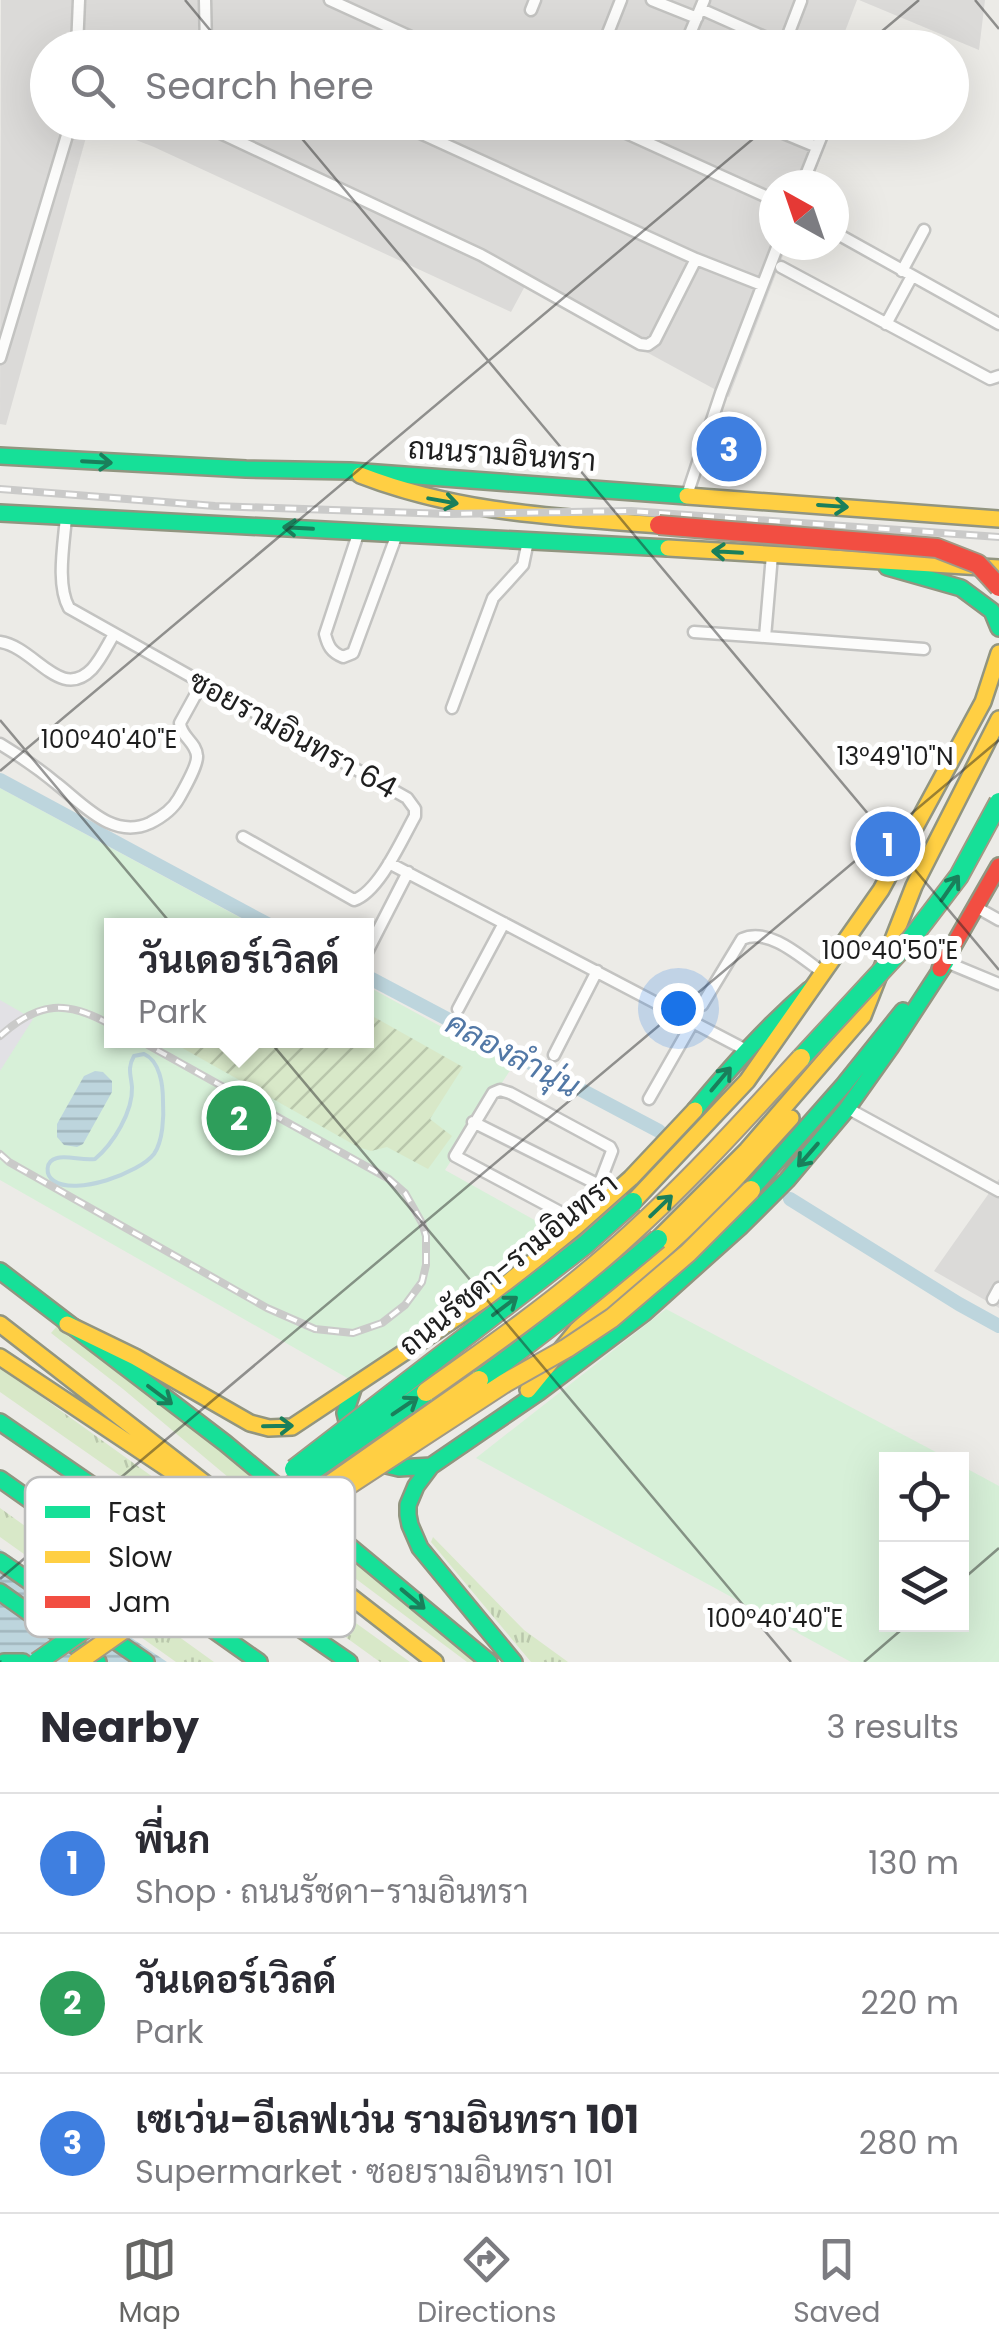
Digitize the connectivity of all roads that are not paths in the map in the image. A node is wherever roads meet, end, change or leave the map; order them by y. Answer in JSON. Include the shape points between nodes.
{"nodes":[{"id":1,"x":79,"y":0,"type":"edge"},
{"id":2,"x":205,"y":0,"type":"edge"},
{"id":3,"x":330,"y":0,"type":"edge"},
{"id":4,"x":621,"y":0,"type":"edge"},
{"id":5,"x":652,"y":0,"type":"edge"},
{"id":6,"x":802,"y":1,"type":"edge"},
{"id":7,"x":700,"y":9,"type":"edge"},
{"id":8,"x":78,"y":30,"type":"edge"},
{"id":9,"x":206,"y":30,"type":"edge"},
{"id":10,"x":396,"y":30,"type":"edge"},
{"id":11,"x":609,"y":30,"type":"edge"},
{"id":12,"x":747,"y":30,"type":"edge"},
{"id":13,"x":791,"y":30,"type":"edge"},
{"id":14,"x":66,"y":140,"type":"edge"},
{"id":15,"x":236,"y":140,"type":"edge"},
{"id":16,"x":435,"y":140,"type":"edge"},
{"id":17,"x":642,"y":140,"type":"edge"},
{"id":18,"x":802,"y":140,"type":"edge"},
{"id":19,"x":820,"y":140,"type":"edge"},
{"id":20,"x":817,"y":146,"type":"junction"},
{"id":21,"x":808,"y":170,"type":"edge"},
{"id":22,"x":759,"y":193,"type":"edge"},
{"id":23,"x":924,"y":230,"type":"dead end"},
{"id":24,"x":849,"y":240,"type":"edge"},
{"id":25,"x":696,"y":259,"type":"junction"},
{"id":26,"x":772,"y":260,"type":"edge"},
{"id":27,"x":781,"y":267,"type":"dead end"},
{"id":28,"x":907,"y":273,"type":"junction"},
{"id":29,"x":762,"y":285,"type":"junction"},
{"id":30,"x":886,"y":324,"type":"junction"},
{"id":31,"x":999,"y":324,"type":"edge"},
{"id":32,"x":0,"y":358,"type":"edge"},
{"id":33,"x":999,"y":376,"type":"edge"},
{"id":34,"x":0,"y":456,"type":"edge"},
{"id":35,"x":350,"y":470,"type":"junction"},
{"id":36,"x":688,"y":495,"type":"junction"},
{"id":37,"x":4,"y":514,"type":"edge"},
{"id":38,"x":66,"y":517,"type":"junction"},
{"id":39,"x":999,"y":519,"type":"edge"},
{"id":40,"x":359,"y":531,"type":"junction"},
{"id":41,"x":398,"y":533,"type":"junction"},
{"id":42,"x":528,"y":540,"type":"junction"},
{"id":43,"x":772,"y":555,"type":"junction"},
{"id":44,"x":863,"y":561,"type":"junction"},
{"id":45,"x":999,"y":568,"type":"edge"},
{"id":46,"x":999,"y":588,"type":"edge"},
{"id":47,"x":999,"y":628,"type":"edge"},
{"id":48,"x":694,"y":632,"type":"dead end"},
{"id":49,"x":114,"y":634,"type":"junction"},
{"id":50,"x":765,"y":637,"type":"junction"},
{"id":51,"x":0,"y":642,"type":"edge"},
{"id":52,"x":924,"y":649,"type":"dead end"},
{"id":53,"x":999,"y":653,"type":"edge"},
{"id":54,"x":202,"y":683,"type":"junction"},
{"id":55,"x":452,"y":708,"type":"dead end"},
{"id":56,"x":999,"y":719,"type":"edge"},
{"id":57,"x":0,"y":744,"type":"edge"},
{"id":58,"x":999,"y":802,"type":"edge"},
{"id":59,"x":243,"y":837,"type":"dead end"},
{"id":60,"x":390,"y":863,"type":"junction"},
{"id":61,"x":999,"y":866,"type":"edge"},
{"id":62,"x":408,"y":872,"type":"junction"},
{"id":63,"x":976,"y":907,"type":"junction"},
{"id":64,"x":999,"y":920,"type":"edge"},
{"id":65,"x":504,"y":922,"type":"junction"},
{"id":66,"x":374,"y":938,"type":"edge"},
{"id":67,"x":946,"y":962,"type":"junction"},
{"id":68,"x":597,"y":971,"type":"junction"},
{"id":69,"x":822,"y":972,"type":"junction"},
{"id":70,"x":999,"y":984,"type":"edge"},
{"id":71,"x":809,"y":990,"type":"junction"},
{"id":72,"x":702,"y":1004,"type":"dead end"},
{"id":73,"x":458,"y":1009,"type":"dead end"},
{"id":74,"x":863,"y":1016,"type":"junction"},
{"id":75,"x":693,"y":1022,"type":"junction"},
{"id":76,"x":746,"y":1050,"type":"junction"},
{"id":77,"x":554,"y":1055,"type":"dead end"},
{"id":78,"x":648,"y":1099,"type":"dead end"},
{"id":79,"x":847,"y":1108,"type":"junction"},
{"id":80,"x":474,"y":1122,"type":"junction"},
{"id":81,"x":999,"y":1191,"type":"edge"},
{"id":82,"x":604,"y":1192,"type":"junction"},
{"id":83,"x":578,"y":1226,"type":"junction"},
{"id":84,"x":0,"y":1271,"type":"edge"},
{"id":85,"x":0,"y":1324,"type":"edge"},
{"id":86,"x":67,"y":1324,"type":"junction"},
{"id":87,"x":0,"y":1357,"type":"edge"},
{"id":88,"x":353,"y":1389,"type":"junction"},
{"id":89,"x":496,"y":1421,"type":"junction"},
{"id":90,"x":0,"y":1422,"type":"edge"},
{"id":91,"x":431,"y":1466,"type":"junction"},
{"id":92,"x":80,"y":1477,"type":"edge"},
{"id":93,"x":180,"y":1477,"type":"edge"},
{"id":94,"x":198,"y":1477,"type":"edge"},
{"id":95,"x":265,"y":1477,"type":"edge"},
{"id":96,"x":285,"y":1477,"type":"edge"},
{"id":97,"x":303,"y":1477,"type":"edge"},
{"id":98,"x":341,"y":1477,"type":"edge"},
{"id":99,"x":0,"y":1479,"type":"edge"},
{"id":100,"x":355,"y":1481,"type":"edge"},
{"id":101,"x":25,"y":1497,"type":"edge"},
{"id":102,"x":355,"y":1551,"type":"edge"},
{"id":103,"x":0,"y":1561,"type":"edge"},
{"id":104,"x":25,"y":1578,"type":"edge"},
{"id":105,"x":0,"y":1592,"type":"edge"},
{"id":106,"x":355,"y":1601,"type":"edge"},
{"id":107,"x":25,"y":1610,"type":"edge"},
{"id":108,"x":63,"y":1637,"type":"edge"},
{"id":109,"x":73,"y":1637,"type":"edge"},
{"id":110,"x":110,"y":1637,"type":"edge"},
{"id":111,"x":113,"y":1637,"type":"edge"},
{"id":112,"x":224,"y":1637,"type":"edge"},
{"id":113,"x":313,"y":1637,"type":"edge"},
{"id":114,"x":4,"y":1662,"type":"edge"},
{"id":115,"x":24,"y":1662,"type":"edge"},
{"id":116,"x":37,"y":1662,"type":"edge"},
{"id":117,"x":77,"y":1662,"type":"edge"},
{"id":118,"x":98,"y":1662,"type":"edge"},
{"id":119,"x":146,"y":1662,"type":"edge"},
{"id":120,"x":259,"y":1662,"type":"edge"},
{"id":121,"x":349,"y":1662,"type":"edge"},
{"id":122,"x":435,"y":1662,"type":"edge"},
{"id":123,"x":490,"y":1662,"type":"edge"},
{"id":124,"x":514,"y":1662,"type":"edge"}],
"edges":[{"from":1,"to":8,"type":"street"},
{"from":2,"to":9,"type":"street"},
{"from":3,"to":10,"type":"street"},
{"from":4,"to":11,"type":"street"},
{"from":5,"to":7,"type":"street"},
{"from":6,"to":13,"type":"street"},
{"from":7,"to":12,"type":"street"},
{"from":14,"to":32,"type":"street"},
{"from":15,"to":25,"type":"street","via":[[481,255],[640,344],[655,340]]},
{"from":16,"to":25,"type":"street"},
{"from":17,"to":22,"type":"street"},
{"from":18,"to":20,"type":"street"},
{"from":19,"to":20,"type":"street"},
{"from":20,"to":21,"type":"street"},
{"from":23,"to":28,"type":"street"},
{"from":24,"to":28,"type":"street"},
{"from":25,"to":29,"type":"street"},
{"from":26,"to":29,"type":"street"},
{"from":27,"to":30,"type":"street"},
{"from":28,"to":30,"type":"street"},
{"from":28,"to":31,"type":"street"},
{"from":29,"to":36,"type":"street"},
{"from":30,"to":33,"type":"street","via":[[990,379]]},
{"from":34,"to":35,"type":"main road","name":"ถนนรามอินทรา","one_way":true},
{"from":35,"to":36,"type":"main road","name":"ถนนรามอินทรา"},
{"from":35,"to":46,"type":"main road","one_way":true,"bridge":true,"via":[[404,493],[499,510],[937,548],[978,564]]},
{"from":36,"to":39,"type":"main road","name":"ถนนรามอินทรา","one_way":true},
{"from":37,"to":38,"type":"main road"},
{"from":40,"to":38,"type":"main road","one_way":true},
{"from":38,"to":49,"type":"street","name":"ซอยรามอินทรา 64","via":[[66,601]]},
{"from":40,"to":41,"type":"main road"},
{"from":40,"to":41,"type":"street","via":[[325,634],[328,647],[343,657],[353,652]]},
{"from":41,"to":42,"type":"main road"},
{"from":43,"to":42,"type":"main road","one_way":true},
{"from":42,"to":55,"type":"street","via":[[523,565],[493,598]]},
{"from":43,"to":44,"type":"main road"},
{"from":43,"to":50,"type":"street"},
{"from":44,"to":45,"type":"main road"},
{"from":44,"to":47,"type":"main road","via":[[960,588],[992,611]]},
{"from":48,"to":50,"type":"street"},
{"from":49,"to":51,"type":"street","via":[[90,671],[71,679]]},
{"from":49,"to":54,"type":"street","name":"ซอยรามอินทรา 64"},
{"from":50,"to":52,"type":"street"},
{"from":53,"to":69,"type":"main road","name":"ถนนรัชดา-รามอินทรา","via":[[983,702],[890,874]]},
{"from":54,"to":57,"type":"street","via":[[180,723],[196,762],[176,804],[142,826],[102,820]]},
{"from":54,"to":60,"type":"street","name":"ซอยรามอินทรา 64","via":[[412,802],[415,816]]},
{"from":56,"to":74,"type":"main road","via":[[914,886]]},
{"from":97,"to":58,"type":"main road","name":"ถนนรัชดา-รามอินทรา","one_way":true,"bridge":true,"via":[[492,1344],[649,1217],[911,939],[959,876]]},
{"from":59,"to":60,"type":"street","name":"ซอยรามอินทรา 64","via":[[354,900]]},
{"from":60,"to":62,"type":"street"},
{"from":61,"to":63,"type":"main road"},
{"from":62,"to":65,"type":"street"},
{"from":62,"to":66,"type":"street"},
{"from":63,"to":64,"type":"street"},
{"from":63,"to":67,"type":"main road"},
{"from":65,"to":68,"type":"street"},
{"from":65,"to":73,"type":"street"},
{"from":67,"to":70,"type":"street"},
{"from":67,"to":79,"type":"main road"},
{"from":67,"to":100,"type":"main road","bridge":true,"via":[[752,1190],[659,1280],[590,1334]]},
{"from":68,"to":75,"type":"street"},
{"from":68,"to":77,"type":"street"},
{"from":69,"to":71,"type":"main road","name":"ถนนรัชดา-รามอินทรา"},
{"from":69,"to":72,"type":"street","via":[[770,939],[750,936]]},
{"from":71,"to":76,"type":"main road"},
{"from":96,"to":71,"type":"main road","name":"ถนนรัชดา-รามอินทรา","one_way":true,"bridge":true,"via":[[633,1202],[748,1082]]},
{"from":74,"to":89,"type":"main road","via":[[762,1152],[591,1316]]},
{"from":74,"to":98,"type":"main road","bridge":true,"via":[[747,1150],[658,1238],[525,1347]]},
{"from":75,"to":76,"type":"street"},
{"from":75,"to":78,"type":"street"},
{"from":82,"to":76,"type":"main road","one_way":true,"via":[[684,1123]]},
{"from":79,"to":81,"type":"street"},
{"from":79,"to":89,"type":"main road","one_way":true,"via":[[696,1270]]},
{"from":80,"to":82,"type":"street"},
{"from":80,"to":82,"type":"street","via":[[493,1092],[510,1093],[610,1148]]},
{"from":80,"to":83,"type":"street","via":[[456,1158]]},
{"from":82,"to":83,"type":"main road"},
{"from":83,"to":88,"type":"main road","via":[[501,1288]]},
{"from":84,"to":86,"type":"main road"},
{"from":85,"to":94,"type":"main road"},
{"from":86,"to":88,"type":"main road","one_way":true,"via":[[268,1428],[292,1428]]},
{"from":86,"to":95,"type":"main road","one_way":true},
{"from":87,"to":93,"type":"main road"},
{"from":88,"to":91,"type":"main road","via":[[345,1414],[352,1443],[373,1462]]},
{"from":89,"to":91,"type":"main road"},
{"from":90,"to":92,"type":"main road"},
{"from":91,"to":124,"type":"main road","via":[[408,1504],[411,1533]]},
{"from":99,"to":101,"type":"main road"},
{"from":102,"to":123,"type":"main road","one_way":true},
{"from":103,"to":104,"type":"main road","bridge":true},
{"from":105,"to":107,"type":"main road","bridge":true},
{"from":106,"to":122,"type":"main road"},
{"from":108,"to":118,"type":"main road","bridge":true},
{"from":109,"to":116,"type":"main road","name":"ถนนรัชดา-รามอินทรา","bridge":true},
{"from":110,"to":119,"type":"main road","bridge":true},
{"from":111,"to":117,"type":"main road","bridge":true},
{"from":112,"to":120,"type":"main road"},
{"from":113,"to":121,"type":"main road"},
{"from":114,"to":115,"type":"main road"}]}
